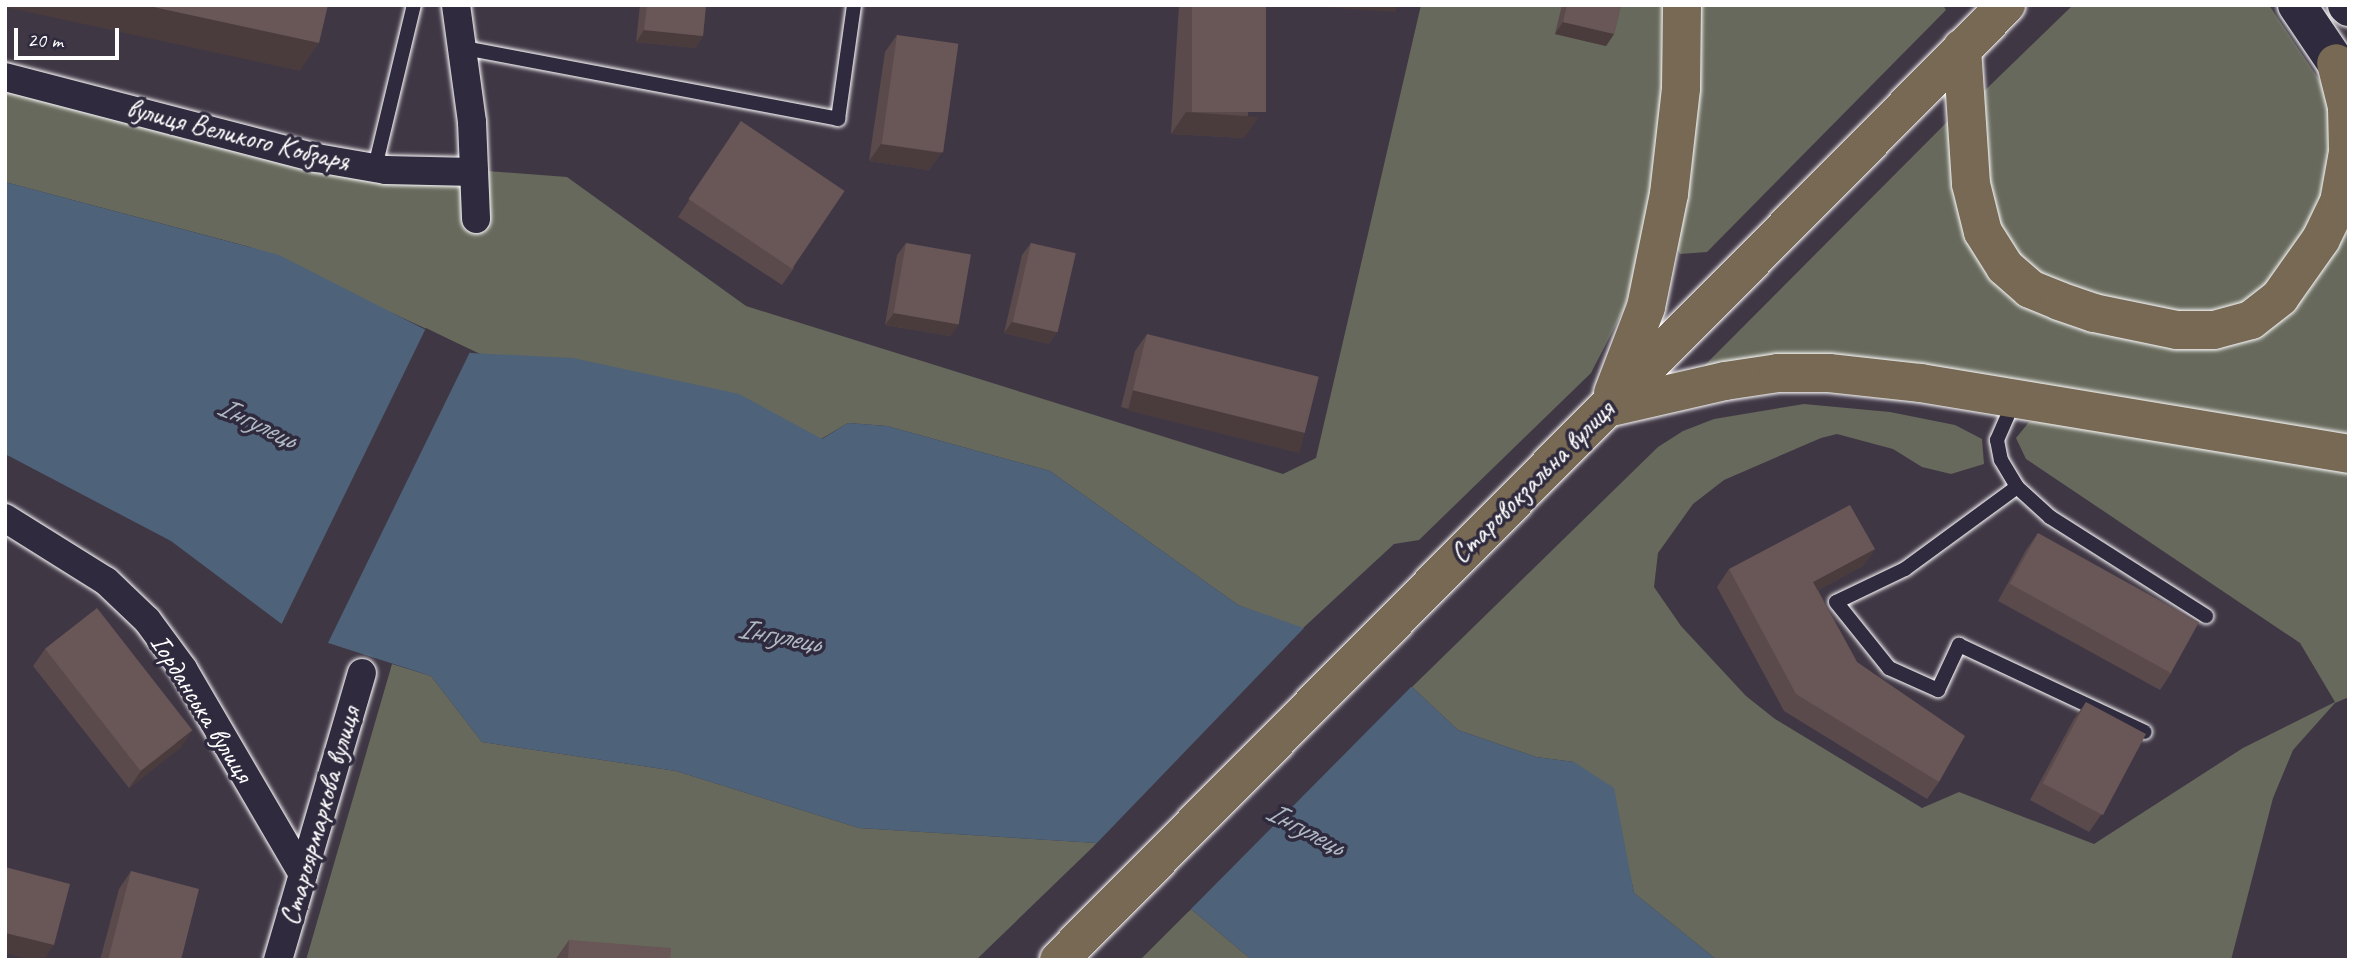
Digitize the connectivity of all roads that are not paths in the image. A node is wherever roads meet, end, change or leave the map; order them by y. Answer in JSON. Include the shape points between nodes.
{"nodes":[{"id":1,"x":414,"y":5,"type":"edge"},
{"id":2,"x":456,"y":5,"type":"edge"},
{"id":3,"x":854,"y":5,"type":"edge"},
{"id":4,"x":1682,"y":5,"type":"edge"},
{"id":5,"x":2006,"y":5,"type":"edge"},
{"id":6,"x":2297,"y":5,"type":"edge"},
{"id":7,"x":464,"y":48,"type":"junction"},
{"id":8,"x":1962,"y":48,"type":"junction"},
{"id":9,"x":2342,"y":72,"type":"edge"},
{"id":10,"x":5,"y":77,"type":"edge"},
{"id":11,"x":374,"y":167,"type":"junction"},
{"id":12,"x":474,"y":172,"type":"junction"},
{"id":13,"x":476,"y":219,"type":"dead end"},
{"id":14,"x":2015,"y":398,"type":"junction"},
{"id":15,"x":1607,"y":408,"type":"junction"},
{"id":16,"x":2349,"y":454,"type":"edge"},
{"id":17,"x":2017,"y":487,"type":"junction"},
{"id":18,"x":5,"y":518,"type":"edge"},
{"id":19,"x":2206,"y":616,"type":"dead end"},
{"id":20,"x":362,"y":673,"type":"dead end"},
{"id":21,"x":2146,"y":732,"type":"edge"},
{"id":22,"x":303,"y":874,"type":"junction"},
{"id":23,"x":1066,"y":954,"type":"edge"},
{"id":24,"x":278,"y":960,"type":"edge"}],
"edges":[{"from":1,"to":11,"type":"lane"},
{"from":2,"to":7,"type":"street"},
{"from":3,"to":7,"type":"lane","via":[[838,118]]},
{"from":4,"to":15,"type":"main road","via":[[1681,88],[1669,194],[1646,307]]},
{"from":5,"to":8,"type":"main road","name":"Старовокзальна вулиця"},
{"from":6,"to":9,"type":"main road"},
{"from":7,"to":12,"type":"street"},
{"from":8,"to":9,"type":"main road","via":[[1971,184],[1983,232],[2005,267],[2030,289],[2059,301],[2177,330],[2214,330],[2251,320],[2280,297],[2320,239],[2339,202],[2348,152]]},
{"from":8,"to":15,"type":"main road","name":"Старовокзальна вулиця"},
{"from":10,"to":11,"type":"street","name":"вулиця Великого Кобзаря","via":[[317,158]]},
{"from":11,"to":12,"type":"street","name":"вулиця Великого Кобзаря"},
{"from":12,"to":13,"type":"street"},
{"from":14,"to":15,"type":"main road","via":[[1921,383],[1778,373]]},
{"from":14,"to":16,"type":"main road"},
{"from":14,"to":17,"type":"lane","via":[[1997,440],[2001,460]]},
{"from":15,"to":23,"type":"main road","name":"Старовокзальна вулиця"},
{"from":17,"to":19,"type":"lane","via":[[2050,517]]},
{"from":17,"to":21,"type":"lane","via":[[1905,569],[1836,602],[1889,668],[1938,690],[1959,645]]},
{"from":18,"to":22,"type":"street","name":"Іорданська вулиця","via":[[106,582],[146,620],[183,669]]},
{"from":20,"to":22,"type":"street","name":"Староярмаркова вулиця"},
{"from":22,"to":24,"type":"street","name":"Староярмаркова вулиця"}]}
